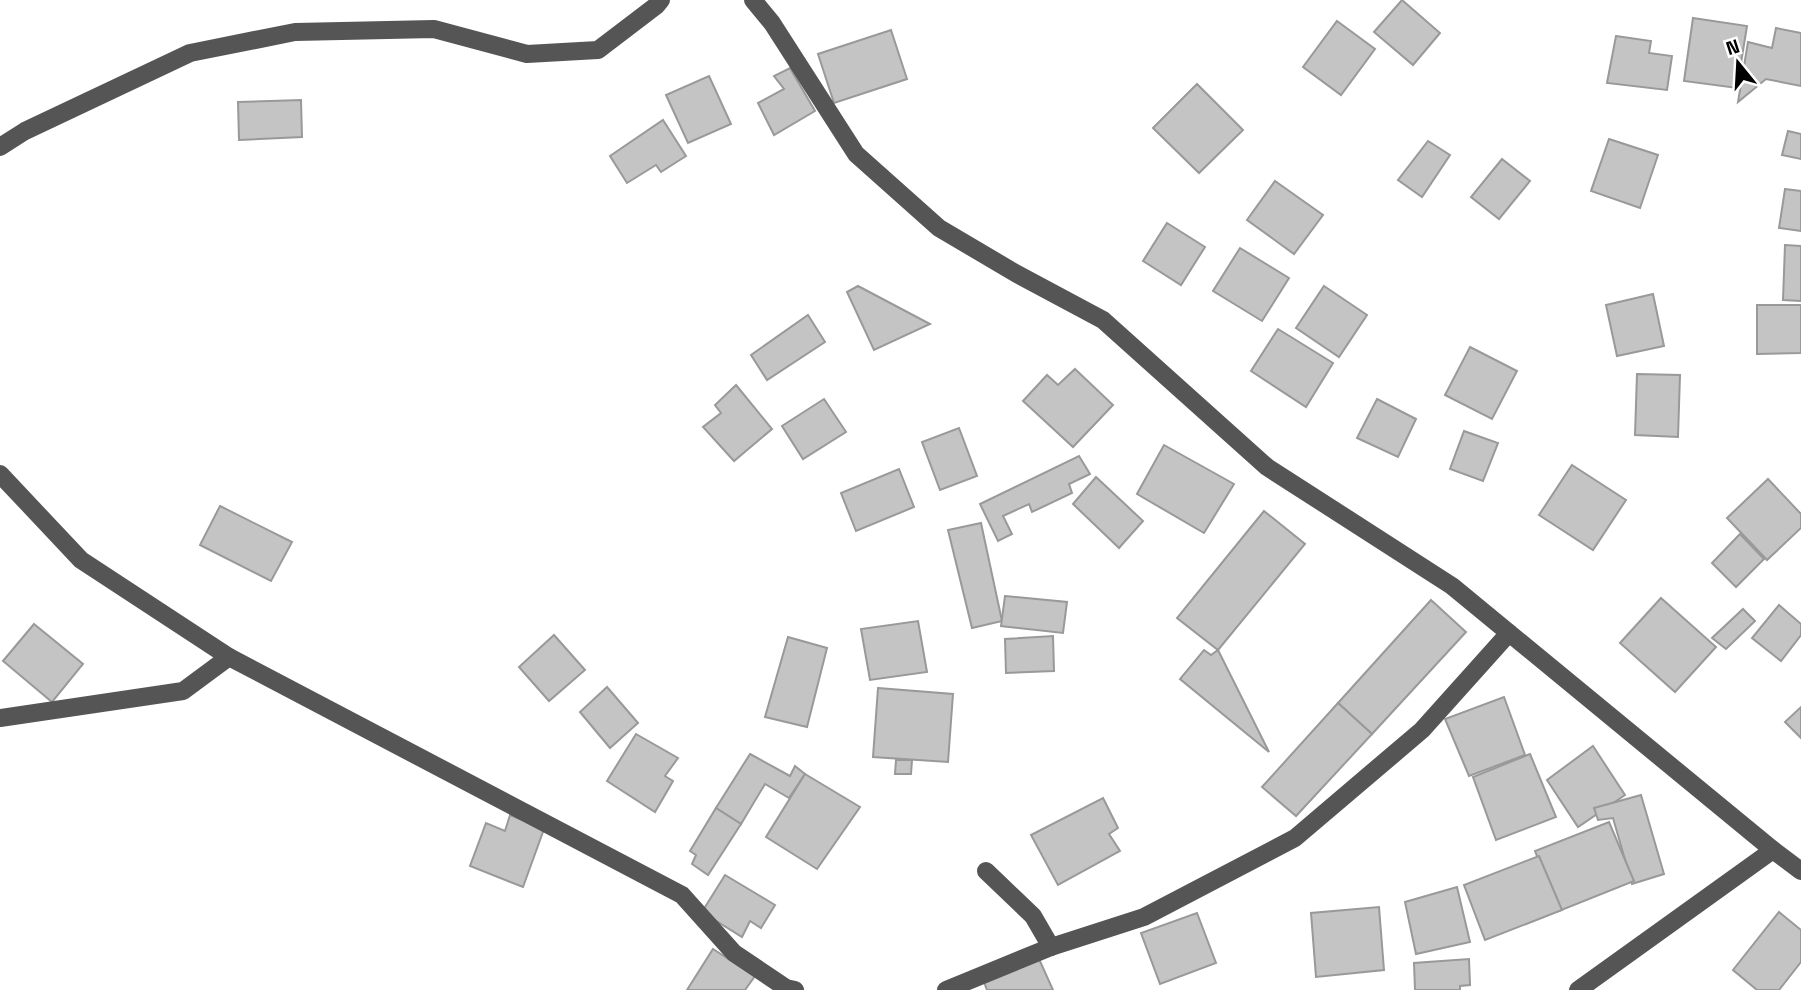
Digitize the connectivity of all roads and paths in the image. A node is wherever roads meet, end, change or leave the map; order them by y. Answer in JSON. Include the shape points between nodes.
{"nodes":[{"id":1,"x":660,"y":0,"type":"edge"},
{"id":2,"x":753,"y":0,"type":"edge"},
{"id":3,"x":0,"y":147,"type":"edge"},
{"id":4,"x":0,"y":474,"type":"edge"},
{"id":5,"x":1509,"y":633,"type":"junction"},
{"id":6,"x":229,"y":657,"type":"junction"},
{"id":7,"x":0,"y":718,"type":"edge"},
{"id":8,"x":1773,"y":850,"type":"junction"},
{"id":9,"x":986,"y":871,"type":"dead end"},
{"id":10,"x":1801,"y":871,"type":"edge"},
{"id":11,"x":1051,"y":947,"type":"junction"},
{"id":12,"x":795,"y":990,"type":"edge"},
{"id":13,"x":946,"y":990,"type":"edge"},
{"id":14,"x":1578,"y":990,"type":"edge"}],
"edges":[{"from":1,"to":3,"type":"street","via":[[598,50],[527,54],[434,29],[295,32],[190,53]]},
{"from":2,"to":5,"type":"street","via":[[856,154],[939,229],[1103,320],[1267,467],[1452,586]]},
{"from":4,"to":6,"type":"street","via":[[81,560]]},
{"from":5,"to":8,"type":"street"},
{"from":5,"to":11,"type":"street","via":[[1422,730],[1295,838],[1144,917]]},
{"from":6,"to":7,"type":"street","via":[[183,691]]},
{"from":6,"to":12,"type":"street","via":[[682,895],[734,953]]},
{"from":8,"to":10,"type":"street"},
{"from":8,"to":14,"type":"street"},
{"from":9,"to":11,"type":"street","via":[[1033,916]]},
{"from":11,"to":13,"type":"street"}]}
